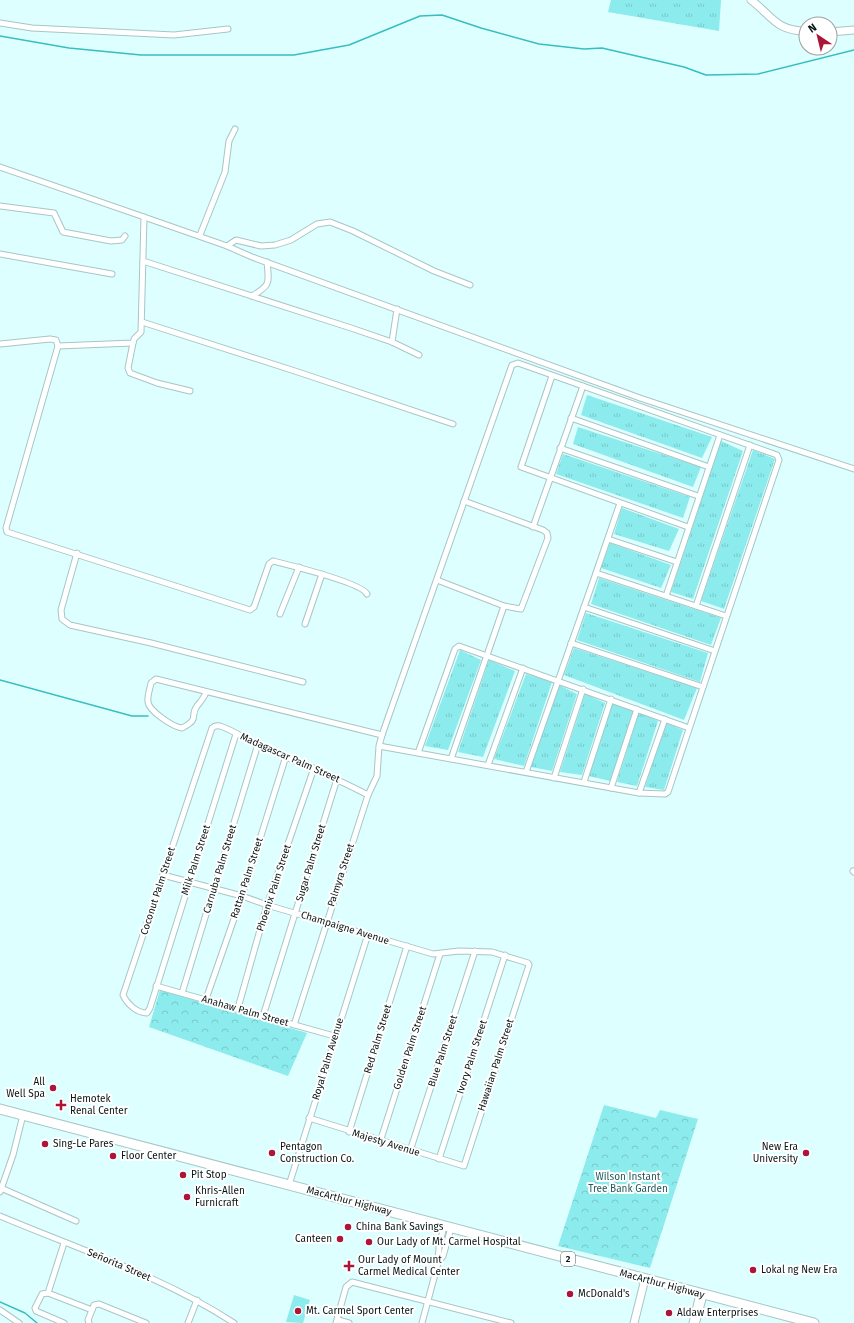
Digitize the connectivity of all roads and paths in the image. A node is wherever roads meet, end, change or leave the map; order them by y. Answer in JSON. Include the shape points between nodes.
{"nodes":[{"id":1,"x":751,"y":0,"type":"edge"},
{"id":2,"x":0,"y":23,"type":"edge"},
{"id":3,"x":228,"y":29,"type":"dead end"},
{"id":4,"x":854,"y":30,"type":"edge"},
{"id":5,"x":798,"y":31,"type":"edge"},
{"id":6,"x":838,"y":31,"type":"edge"},
{"id":7,"x":235,"y":129,"type":"dead end"},
{"id":8,"x":0,"y":166,"type":"edge"},
{"id":9,"x":0,"y":206,"type":"edge"},
{"id":10,"x":144,"y":217,"type":"junction"},
{"id":11,"x":200,"y":235,"type":"junction"},
{"id":12,"x":126,"y":236,"type":"dead end"},
{"id":13,"x":227,"y":246,"type":"junction"},
{"id":14,"x":0,"y":254,"type":"edge"},
{"id":15,"x":143,"y":261,"type":"junction"},
{"id":16,"x":267,"y":262,"type":"junction"},
{"id":17,"x":112,"y":274,"type":"dead end"},
{"id":18,"x":470,"y":285,"type":"dead end"},
{"id":19,"x":252,"y":296,"type":"junction"},
{"id":20,"x":397,"y":309,"type":"junction"},
{"id":21,"x":142,"y":322,"type":"junction"},
{"id":22,"x":392,"y":342,"type":"junction"},
{"id":23,"x":133,"y":343,"type":"junction"},
{"id":24,"x":0,"y":344,"type":"edge"},
{"id":25,"x":58,"y":346,"type":"junction"},
{"id":26,"x":419,"y":354,"type":"dead end"},
{"id":27,"x":552,"y":376,"type":"junction"},
{"id":28,"x":583,"y":386,"type":"junction"},
{"id":29,"x":190,"y":391,"type":"dead end"},
{"id":30,"x":571,"y":418,"type":"junction"},
{"id":31,"x":453,"y":424,"type":"dead end"},
{"id":32,"x":720,"y":435,"type":"junction"},
{"id":33,"x":750,"y":445,"type":"junction"},
{"id":34,"x":560,"y":448,"type":"junction"},
{"id":35,"x":709,"y":467,"type":"junction"},
{"id":36,"x":854,"y":469,"type":"edge"},
{"id":37,"x":549,"y":478,"type":"junction"},
{"id":38,"x":698,"y":496,"type":"junction"},
{"id":39,"x":464,"y":501,"type":"junction"},
{"id":40,"x":620,"y":503,"type":"junction"},
{"id":41,"x":533,"y":527,"type":"junction"},
{"id":42,"x":688,"y":527,"type":"junction"},
{"id":43,"x":608,"y":539,"type":"junction"},
{"id":44,"x":77,"y":553,"type":"junction"},
{"id":45,"x":677,"y":562,"type":"junction"},
{"id":46,"x":299,"y":567,"type":"junction"},
{"id":47,"x":596,"y":573,"type":"junction"},
{"id":48,"x":322,"y":574,"type":"junction"},
{"id":49,"x":437,"y":580,"type":"junction"},
{"id":50,"x":367,"y":594,"type":"dead end"},
{"id":51,"x":666,"y":596,"type":"junction"},
{"id":52,"x":504,"y":606,"type":"junction"},
{"id":53,"x":696,"y":606,"type":"junction"},
{"id":54,"x":584,"y":607,"type":"junction"},
{"id":55,"x":280,"y":614,"type":"dead end"},
{"id":56,"x":726,"y":616,"type":"junction"},
{"id":57,"x":304,"y":624,"type":"dead end"},
{"id":58,"x":571,"y":643,"type":"junction"},
{"id":59,"x":715,"y":651,"type":"junction"},
{"id":60,"x":486,"y":656,"type":"junction"},
{"id":61,"x":523,"y":668,"type":"junction"},
{"id":62,"x":558,"y":681,"type":"junction"},
{"id":63,"x":303,"y":682,"type":"dead end"},
{"id":64,"x":703,"y":687,"type":"junction"},
{"id":65,"x":583,"y":689,"type":"junction"},
{"id":66,"x":206,"y":692,"type":"junction"},
{"id":67,"x":611,"y":699,"type":"junction"},
{"id":68,"x":637,"y":709,"type":"junction"},
{"id":69,"x":665,"y":719,"type":"junction"},
{"id":70,"x":212,"y":728,"type":"joint"},
{"id":71,"x":689,"y":728,"type":"junction"},
{"id":72,"x":236,"y":734,"type":"junction"},
{"id":73,"x":382,"y":735,"type":"junction"},
{"id":74,"x":258,"y":744,"type":"junction"},
{"id":75,"x":379,"y":746,"type":"junction"},
{"id":76,"x":418,"y":753,"type":"junction"},
{"id":77,"x":286,"y":756,"type":"junction"},
{"id":78,"x":451,"y":759,"type":"junction"},
{"id":79,"x":488,"y":765,"type":"junction"},
{"id":80,"x":314,"y":768,"type":"junction"},
{"id":81,"x":526,"y":772,"type":"junction"},
{"id":82,"x":554,"y":778,"type":"junction"},
{"id":83,"x":337,"y":779,"type":"junction"},
{"id":84,"x":584,"y":782,"type":"junction"},
{"id":85,"x":611,"y":788,"type":"junction"},
{"id":86,"x":639,"y":793,"type":"junction"},
{"id":87,"x":368,"y":795,"type":"junction"},
{"id":88,"x":163,"y":874,"type":"junction"},
{"id":89,"x":189,"y":881,"type":"junction"},
{"id":90,"x":214,"y":888,"type":"junction"},
{"id":91,"x":242,"y":896,"type":"junction"},
{"id":92,"x":267,"y":906,"type":"junction"},
{"id":93,"x":295,"y":913,"type":"junction"},
{"id":94,"x":326,"y":921,"type":"junction"},
{"id":95,"x":368,"y":934,"type":"junction"},
{"id":96,"x":406,"y":946,"type":"junction"},
{"id":97,"x":475,"y":951,"type":"junction"},
{"id":98,"x":440,"y":954,"type":"junction"},
{"id":99,"x":505,"y":955,"type":"junction"},
{"id":100,"x":529,"y":965,"type":"joint"},
{"id":101,"x":156,"y":986,"type":"junction"},
{"id":102,"x":182,"y":993,"type":"junction"},
{"id":103,"x":206,"y":999,"type":"junction"},
{"id":104,"x":238,"y":1008,"type":"junction"},
{"id":105,"x":263,"y":1016,"type":"junction"},
{"id":106,"x":294,"y":1025,"type":"junction"},
{"id":107,"x":334,"y":1036,"type":"junction"},
{"id":108,"x":0,"y":1109,"type":"edge"},
{"id":109,"x":24,"y":1115,"type":"junction"},
{"id":110,"x":309,"y":1118,"type":"junction"},
{"id":111,"x":349,"y":1132,"type":"junction"},
{"id":112,"x":380,"y":1142,"type":"junction"},
{"id":113,"x":410,"y":1151,"type":"junction"},
{"id":114,"x":439,"y":1159,"type":"junction"},
{"id":115,"x":464,"y":1166,"type":"joint"},
{"id":116,"x":289,"y":1185,"type":"junction"},
{"id":117,"x":1,"y":1190,"type":"edge"},
{"id":118,"x":0,"y":1216,"type":"edge"},
{"id":119,"x":76,"y":1220,"type":"dead end"},
{"id":120,"x":448,"y":1227,"type":"junction"},
{"id":121,"x":64,"y":1243,"type":"junction"},
{"id":122,"x":645,"y":1279,"type":"junction"},
{"id":123,"x":48,"y":1293,"type":"junction"},
{"id":124,"x":701,"y":1294,"type":"junction"},
{"id":125,"x":197,"y":1300,"type":"junction"},
{"id":126,"x":428,"y":1301,"type":"junction"},
{"id":127,"x":0,"y":1310,"type":"edge"},
{"id":128,"x":92,"y":1310,"type":"junction"},
{"id":129,"x":694,"y":1320,"type":"edge"},
{"id":130,"x":337,"y":1321,"type":"edge"},
{"id":131,"x":19,"y":1323,"type":"edge"},
{"id":132,"x":64,"y":1323,"type":"edge"},
{"id":133,"x":90,"y":1323,"type":"edge"},
{"id":134,"x":146,"y":1323,"type":"edge"},
{"id":135,"x":188,"y":1323,"type":"edge"},
{"id":136,"x":234,"y":1323,"type":"edge"},
{"id":137,"x":349,"y":1323,"type":"edge"},
{"id":138,"x":422,"y":1323,"type":"edge"},
{"id":139,"x":511,"y":1323,"type":"edge"},
{"id":140,"x":634,"y":1323,"type":"edge"},
{"id":141,"x":814,"y":1323,"type":"edge"}],
"edges":[{"from":1,"to":5,"type":"street","via":[[785,29]]},
{"from":2,"to":3,"type":"street","via":[[32,28],[174,34]]},
{"from":4,"to":6,"type":"street"},
{"from":7,"to":11,"type":"street","via":[[229,141],[225,172]]},
{"from":8,"to":10,"type":"street"},
{"from":9,"to":12,"type":"street","via":[[54,213],[63,232],[111,241],[122,240]]},
{"from":10,"to":11,"type":"street"},
{"from":10,"to":15,"type":"street"},
{"from":11,"to":13,"type":"street"},
{"from":13,"to":16,"type":"street"},
{"from":13,"to":18,"type":"street","via":[[236,240],[261,246],[279,244],[291,240],[317,224],[330,222],[353,230],[434,271]]},
{"from":14,"to":17,"type":"street"},
{"from":15,"to":19,"type":"street"},
{"from":15,"to":21,"type":"street"},
{"from":16,"to":19,"type":"street","via":[[269,282],[265,288]]},
{"from":16,"to":20,"type":"street"},
{"from":19,"to":22,"type":"street"},
{"from":20,"to":22,"type":"street"},
{"from":20,"to":36,"type":"street","via":[[640,398]]},
{"from":21,"to":23,"type":"street","via":[[141,332]]},
{"from":21,"to":31,"type":"street"},
{"from":22,"to":26,"type":"street"},
{"from":23,"to":25,"type":"street"},
{"from":23,"to":29,"type":"street","via":[[128,368],[130,373]]},
{"from":24,"to":25,"type":"street","via":[[53,340],[57,341]]},
{"from":25,"to":44,"type":"street","via":[[6,530]]},
{"from":27,"to":28,"type":"street"},
{"from":27,"to":37,"type":"street","via":[[520,465]]},
{"from":27,"to":39,"type":"street","name":"Palmyra Street","via":[[518,364],[512,365]]},
{"from":28,"to":30,"type":"street"},
{"from":28,"to":32,"type":"street"},
{"from":30,"to":34,"type":"street"},
{"from":30,"to":35,"type":"street"},
{"from":32,"to":33,"type":"street"},
{"from":32,"to":35,"type":"street"},
{"from":33,"to":53,"type":"street"},
{"from":33,"to":56,"type":"street","via":[[777,454],[779,460]]},
{"from":34,"to":37,"type":"street"},
{"from":34,"to":38,"type":"street"},
{"from":35,"to":38,"type":"street"},
{"from":37,"to":40,"type":"street"},
{"from":37,"to":41,"type":"street"},
{"from":38,"to":42,"type":"street"},
{"from":39,"to":41,"type":"street"},
{"from":39,"to":49,"type":"street","name":"Palmyra Street"},
{"from":40,"to":42,"type":"street"},
{"from":40,"to":43,"type":"street"},
{"from":41,"to":52,"type":"street","via":[[547,533],[548,538],[524,604],[521,609]]},
{"from":42,"to":45,"type":"street"},
{"from":43,"to":45,"type":"street"},
{"from":43,"to":47,"type":"street"},
{"from":44,"to":46,"type":"street","via":[[250,610],[254,607],[271,562]]},
{"from":44,"to":63,"type":"street","via":[[61,610],[62,619],[70,625]]},
{"from":45,"to":51,"type":"street"},
{"from":46,"to":48,"type":"street"},
{"from":46,"to":55,"type":"street"},
{"from":47,"to":51,"type":"street"},
{"from":47,"to":54,"type":"street"},
{"from":48,"to":50,"type":"street","via":[[359,587]]},
{"from":48,"to":57,"type":"street"},
{"from":49,"to":52,"type":"street"},
{"from":49,"to":73,"type":"street","name":"Palmyra Street"},
{"from":51,"to":53,"type":"street"},
{"from":52,"to":60,"type":"street"},
{"from":53,"to":56,"type":"street"},
{"from":54,"to":58,"type":"street"},
{"from":54,"to":59,"type":"street"},
{"from":56,"to":59,"type":"street"},
{"from":58,"to":62,"type":"street"},
{"from":58,"to":64,"type":"street"},
{"from":59,"to":64,"type":"street"},
{"from":60,"to":61,"type":"street"},
{"from":60,"to":76,"type":"street","via":[[458,646],[455,649]]},
{"from":60,"to":78,"type":"street"},
{"from":61,"to":62,"type":"street"},
{"from":61,"to":79,"type":"street"},
{"from":62,"to":65,"type":"street"},
{"from":62,"to":81,"type":"street"},
{"from":64,"to":71,"type":"street"},
{"from":65,"to":67,"type":"street"},
{"from":65,"to":82,"type":"street"},
{"from":66,"to":66,"type":"street","via":[[156,679],[151,683],[148,703],[160,716],[182,728],[195,718],[195,710]]},
{"from":66,"to":73,"type":"street"},
{"from":67,"to":68,"type":"street"},
{"from":67,"to":84,"type":"street"},
{"from":68,"to":69,"type":"street"},
{"from":68,"to":85,"type":"street"},
{"from":69,"to":71,"type":"street"},
{"from":69,"to":86,"type":"street"},
{"from":70,"to":72,"type":"street","name":"Madagascar Palm Street","via":[[218,725]]},
{"from":70,"to":88,"type":"street","name":"Coconut Palm Street"},
{"from":71,"to":86,"type":"street","via":[[668,792],[662,795]]},
{"from":72,"to":74,"type":"street","name":"Madagascar Palm Street"},
{"from":72,"to":89,"type":"street","name":"Milk Palm Street"},
{"from":73,"to":75,"type":"street","name":"Palmyra Street"},
{"from":74,"to":77,"type":"street","name":"Madagascar Palm Street"},
{"from":74,"to":90,"type":"street","name":"Carnuba Palm Street"},
{"from":75,"to":76,"type":"street"},
{"from":75,"to":87,"type":"street","name":"Palmyra Street","via":[[377,776]]},
{"from":76,"to":78,"type":"street"},
{"from":77,"to":80,"type":"street","name":"Madagascar Palm Street"},
{"from":77,"to":91,"type":"street","name":"Rattan Palm Street"},
{"from":78,"to":79,"type":"street"},
{"from":79,"to":81,"type":"street"},
{"from":80,"to":83,"type":"street","name":"Madagascar Palm Street"},
{"from":80,"to":92,"type":"street","name":"Phoenix Palm Street"},
{"from":81,"to":82,"type":"street"},
{"from":82,"to":84,"type":"street"},
{"from":83,"to":87,"type":"street","name":"Madagascar Palm Street"},
{"from":83,"to":93,"type":"street","name":"Sugar Palm Street"},
{"from":84,"to":85,"type":"street"},
{"from":85,"to":86,"type":"street"},
{"from":87,"to":94,"type":"street","name":"Palmyra Street"},
{"from":88,"to":89,"type":"street","name":"Champaigne Avenue"},
{"from":88,"to":101,"type":"street","name":"Coconut Palm Street","via":[[123,995],[130,1005],[147,1013]]},
{"from":89,"to":90,"type":"street","name":"Champaigne Avenue"},
{"from":89,"to":101,"type":"street","name":"Milk Palm Street"},
{"from":90,"to":91,"type":"street","name":"Champaigne Avenue"},
{"from":90,"to":102,"type":"street","name":"Carnuba Palm Street"},
{"from":91,"to":92,"type":"street","name":"Champaigne Avenue"},
{"from":91,"to":103,"type":"street","name":"Rattan Palm Street"},
{"from":92,"to":93,"type":"street","name":"Champaigne Avenue"},
{"from":92,"to":104,"type":"street","name":"Phoenix Palm Street"},
{"from":93,"to":94,"type":"street","name":"Champaigne Avenue"},
{"from":93,"to":105,"type":"street","name":"Sugar Palm Street"},
{"from":94,"to":95,"type":"street","name":"Champaigne Avenue"},
{"from":94,"to":106,"type":"street","name":"Palmyra Street"},
{"from":95,"to":96,"type":"street","name":"Champaigne Avenue"},
{"from":95,"to":107,"type":"street","name":"Royal Palm Avenue"},
{"from":96,"to":98,"type":"street","name":"Champaigne Avenue"},
{"from":96,"to":111,"type":"street","name":"Red Palm Street"},
{"from":97,"to":98,"type":"street","name":"Champaigne Avenue"},
{"from":97,"to":99,"type":"street","name":"Champaigne Avenue"},
{"from":97,"to":113,"type":"street","name":"Blue Palm Street"},
{"from":98,"to":112,"type":"street","name":"Golden Palm Street"},
{"from":99,"to":100,"type":"street","name":"Champaigne Avenue","via":[[526,961]]},
{"from":99,"to":114,"type":"street","name":"Ivory Palm Street"},
{"from":100,"to":115,"type":"street","name":"Hawaiian Palm Street"},
{"from":101,"to":102,"type":"street","name":"Anahaw Palm Street"},
{"from":102,"to":103,"type":"street","name":"Anahaw Palm Street"},
{"from":103,"to":104,"type":"street","name":"Anahaw Palm Street"},
{"from":104,"to":105,"type":"street","name":"Anahaw Palm Street"},
{"from":105,"to":106,"type":"street","name":"Anahaw Palm Street"},
{"from":106,"to":107,"type":"street","name":"Anahaw Palm Street"},
{"from":107,"to":110,"type":"street","name":"Royal Palm Avenue"},
{"from":108,"to":109,"type":"highway","name":"MacArthur Highway","number":"2"},
{"from":109,"to":116,"type":"highway","name":"MacArthur Highway","number":"2"},
{"from":109,"to":117,"type":"street"},
{"from":110,"to":111,"type":"street","name":"Majesty Avenue"},
{"from":110,"to":116,"type":"street","name":"Royal Palm Avenue"},
{"from":111,"to":112,"type":"street","name":"Majesty Avenue"},
{"from":112,"to":113,"type":"street","name":"Majesty Avenue"},
{"from":113,"to":114,"type":"street","name":"Majesty Avenue"},
{"from":114,"to":115,"type":"street","name":"Majesty Avenue"},
{"from":116,"to":120,"type":"highway","name":"MacArthur Highway","number":"2"},
{"from":117,"to":119,"type":"street"},
{"from":118,"to":121,"type":"street","name":"Señorita Street"},
{"from":120,"to":122,"type":"highway","name":"MacArthur Highway","number":"2"},
{"from":120,"to":126,"type":"street","via":[[442,1248],[443,1256],[438,1263]]},
{"from":121,"to":123,"type":"street"},
{"from":121,"to":125,"type":"street","name":"Señorita Street"},
{"from":122,"to":124,"type":"highway","name":"MacArthur Highway","number":"2"},
{"from":122,"to":140,"type":"street"},
{"from":123,"to":128,"type":"street"},
{"from":123,"to":132,"type":"street","via":[[42,1294],[35,1309]]},
{"from":124,"to":129,"type":"street"},
{"from":124,"to":141,"type":"highway","name":"MacArthur Highway","number":"2"},
{"from":125,"to":135,"type":"street"},
{"from":125,"to":136,"type":"street","name":"Señorita Street"},
{"from":126,"to":130,"type":"street","via":[[352,1282],[346,1287]]},
{"from":126,"to":138,"type":"street"},
{"from":126,"to":139,"type":"street"},
{"from":127,"to":131,"type":"street"},
{"from":128,"to":133,"type":"street","via":[[88,1320]]},
{"from":128,"to":134,"type":"street","via":[[94,1305],[99,1304]]},
{"from":130,"to":137,"type":"street"}]}
